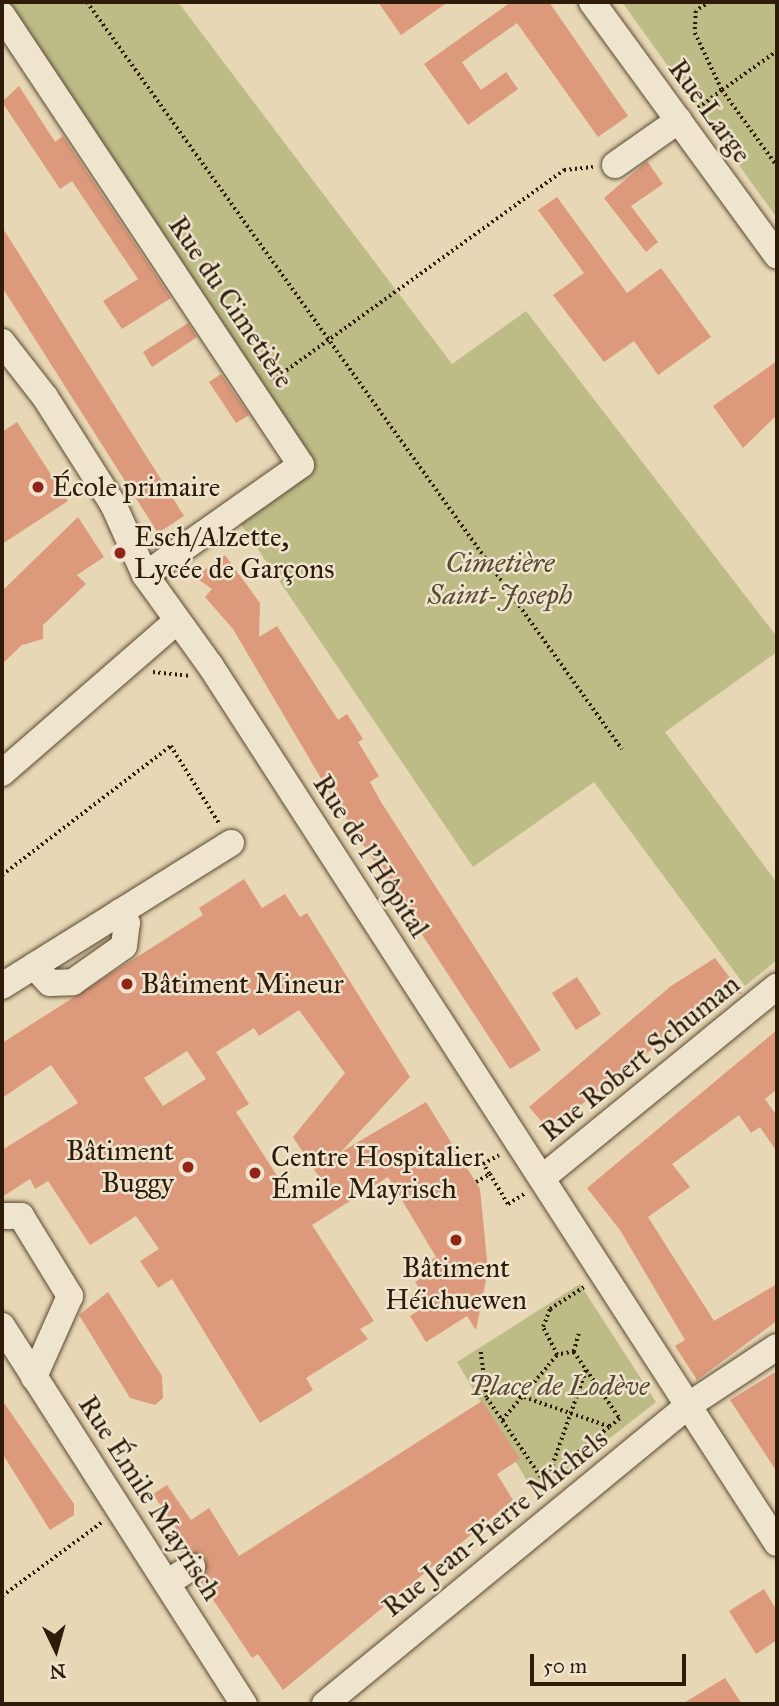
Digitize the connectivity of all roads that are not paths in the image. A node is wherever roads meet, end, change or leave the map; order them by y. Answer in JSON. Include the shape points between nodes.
{"nodes":[{"id":1,"x":592,"y":2,"type":"edge"},
{"id":2,"x":2,"y":15,"type":"edge"},
{"id":3,"x":684,"y":127,"type":"junction"},
{"id":4,"x":615,"y":165,"type":"road end"},
{"id":5,"x":777,"y":257,"type":"edge"},
{"id":6,"x":2,"y":342,"type":"edge"},
{"id":7,"x":145,"y":575,"type":"junction"},
{"id":8,"x":176,"y":622,"type":"junction"},
{"id":9,"x":2,"y":773,"type":"edge"},
{"id":10,"x":231,"y":843,"type":"road end"},
{"id":11,"x":2,"y":986,"type":"edge"},
{"id":12,"x":777,"y":986,"type":"edge"},
{"id":13,"x":534,"y":1185,"type":"junction"},
{"id":14,"x":2,"y":1216,"type":"edge"},
{"id":15,"x":2,"y":1326,"type":"edge"},
{"id":16,"x":777,"y":1347,"type":"edge"},
{"id":17,"x":34,"y":1377,"type":"junction"},
{"id":18,"x":689,"y":1405,"type":"junction"},
{"id":19,"x":777,"y":1544,"type":"edge"},
{"id":20,"x":191,"y":1567,"type":"dead end"},
{"id":21,"x":167,"y":1583,"type":"junction"},
{"id":22,"x":244,"y":1704,"type":"edge"},
{"id":23,"x":325,"y":1704,"type":"edge"}],
"edges":[{"from":1,"to":3,"type":"street","name":"Rue Large"},
{"from":2,"to":7,"type":"street","name":"Rue du Cimetière","via":[[301,465]]},
{"from":3,"to":4,"type":"street"},
{"from":3,"to":5,"type":"street","name":"Rue Large"},
{"from":6,"to":7,"type":"street","name":"Rue de l'Hôpital","via":[[113,504]]},
{"from":7,"to":8,"type":"street","name":"Rue de l'Hôpital"},
{"from":8,"to":9,"type":"street"},
{"from":8,"to":13,"type":"street","name":"Rue de l'Hôpital","via":[[210,665]]},
{"from":10,"to":11,"type":"street"},
{"from":12,"to":13,"type":"street","name":"Rue Robert Schuman"},
{"from":13,"to":18,"type":"street","name":"Rue de l'Hôpital"},
{"from":14,"to":17,"type":"street","via":[[21,1216],[70,1296]]},
{"from":15,"to":17,"type":"street","name":"Rue Émile Mayrisch"},
{"from":16,"to":18,"type":"street","name":"Rue Jean-Pierre Michels"},
{"from":17,"to":21,"type":"street","name":"Rue Émile Mayrisch"},
{"from":18,"to":19,"type":"street","name":"Rue de l'Hôpital"},
{"from":18,"to":23,"type":"street","name":"Rue Jean-Pierre Michels"},
{"from":20,"to":21,"type":"street"},
{"from":21,"to":22,"type":"street","name":"Rue Émile Mayrisch"}]}
